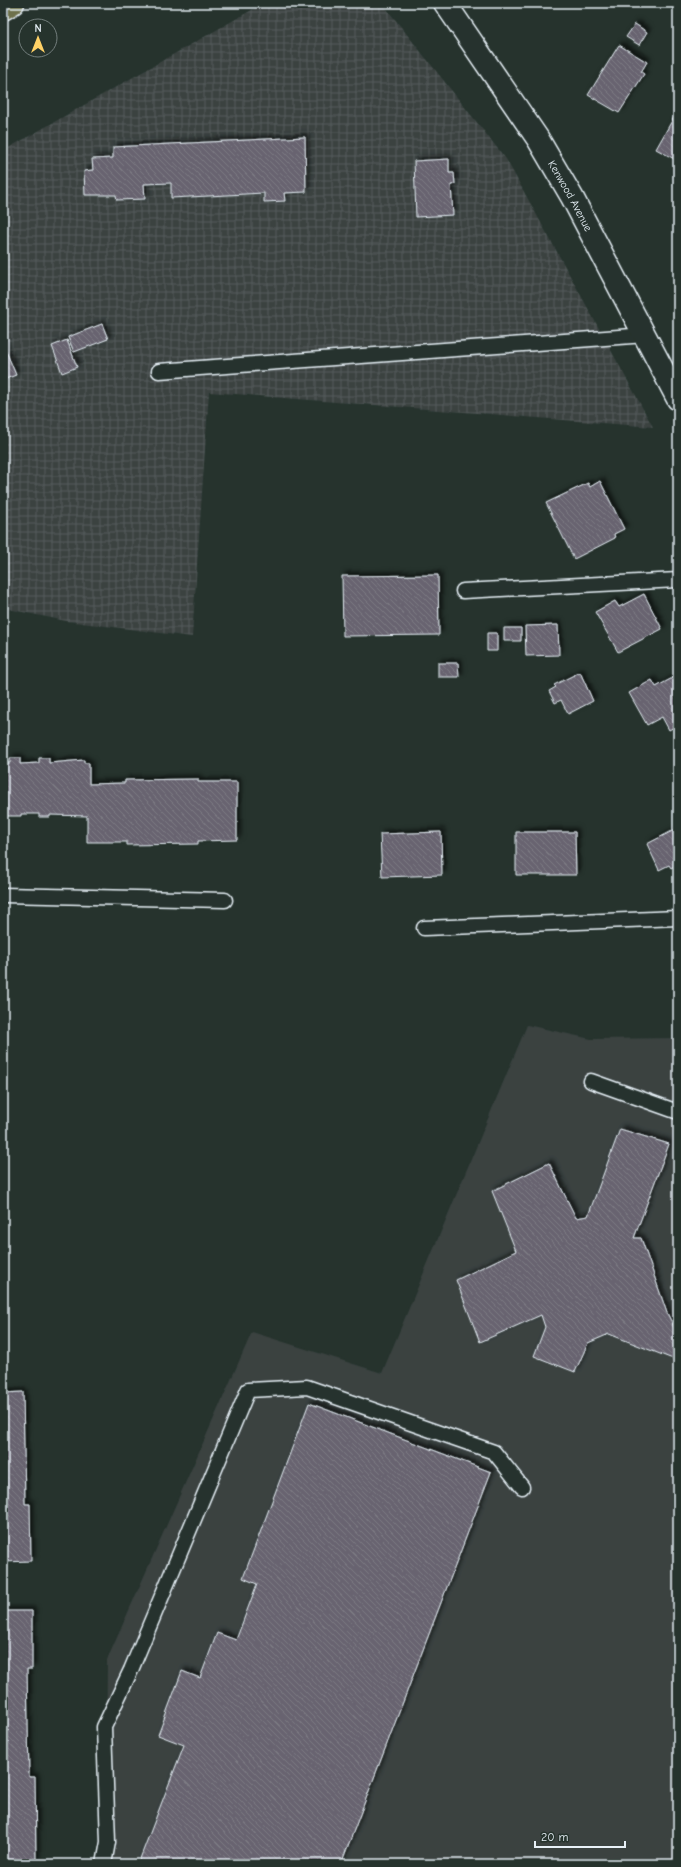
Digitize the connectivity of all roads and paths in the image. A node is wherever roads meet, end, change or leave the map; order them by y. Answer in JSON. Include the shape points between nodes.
{"nodes":[{"id":1,"x":13,"y":3,"type":"edge"},
{"id":2,"x":445,"y":3,"type":"edge"},
{"id":3,"x":3,"y":9,"type":"edge"},
{"id":4,"x":646,"y":335,"type":"junction"},
{"id":5,"x":159,"y":371,"type":"dead end"},
{"id":6,"x":678,"y":399,"type":"edge"},
{"id":7,"x":678,"y":580,"type":"edge"},
{"id":8,"x":463,"y":591,"type":"dead end"},
{"id":9,"x":3,"y":895,"type":"edge"},
{"id":10,"x":225,"y":900,"type":"dead end"},
{"id":11,"x":678,"y":918,"type":"edge"},
{"id":12,"x":424,"y":928,"type":"dead end"},
{"id":13,"x":591,"y":1081,"type":"dead end"},
{"id":14,"x":678,"y":1112,"type":"edge"},
{"id":15,"x":522,"y":1487,"type":"dead end"},
{"id":16,"x":104,"y":1864,"type":"edge"}],
"edges":[{"from":1,"to":3,"type":"highway"},
{"from":2,"to":4,"type":"main road","name":"Kenwood Avenue","via":[[538,139]]},
{"from":4,"to":5,"type":"lane"},
{"from":4,"to":6,"type":"main road","name":"Kenwood Avenue"},
{"from":7,"to":8,"type":"lane"},
{"from":9,"to":10,"type":"lane"},
{"from":11,"to":12,"type":"lane"},
{"from":13,"to":14,"type":"lane"},
{"from":15,"to":16,"type":"lane","via":[[494,1452],[307,1386],[248,1390],[131,1670],[104,1727],[108,1842]]}]}
